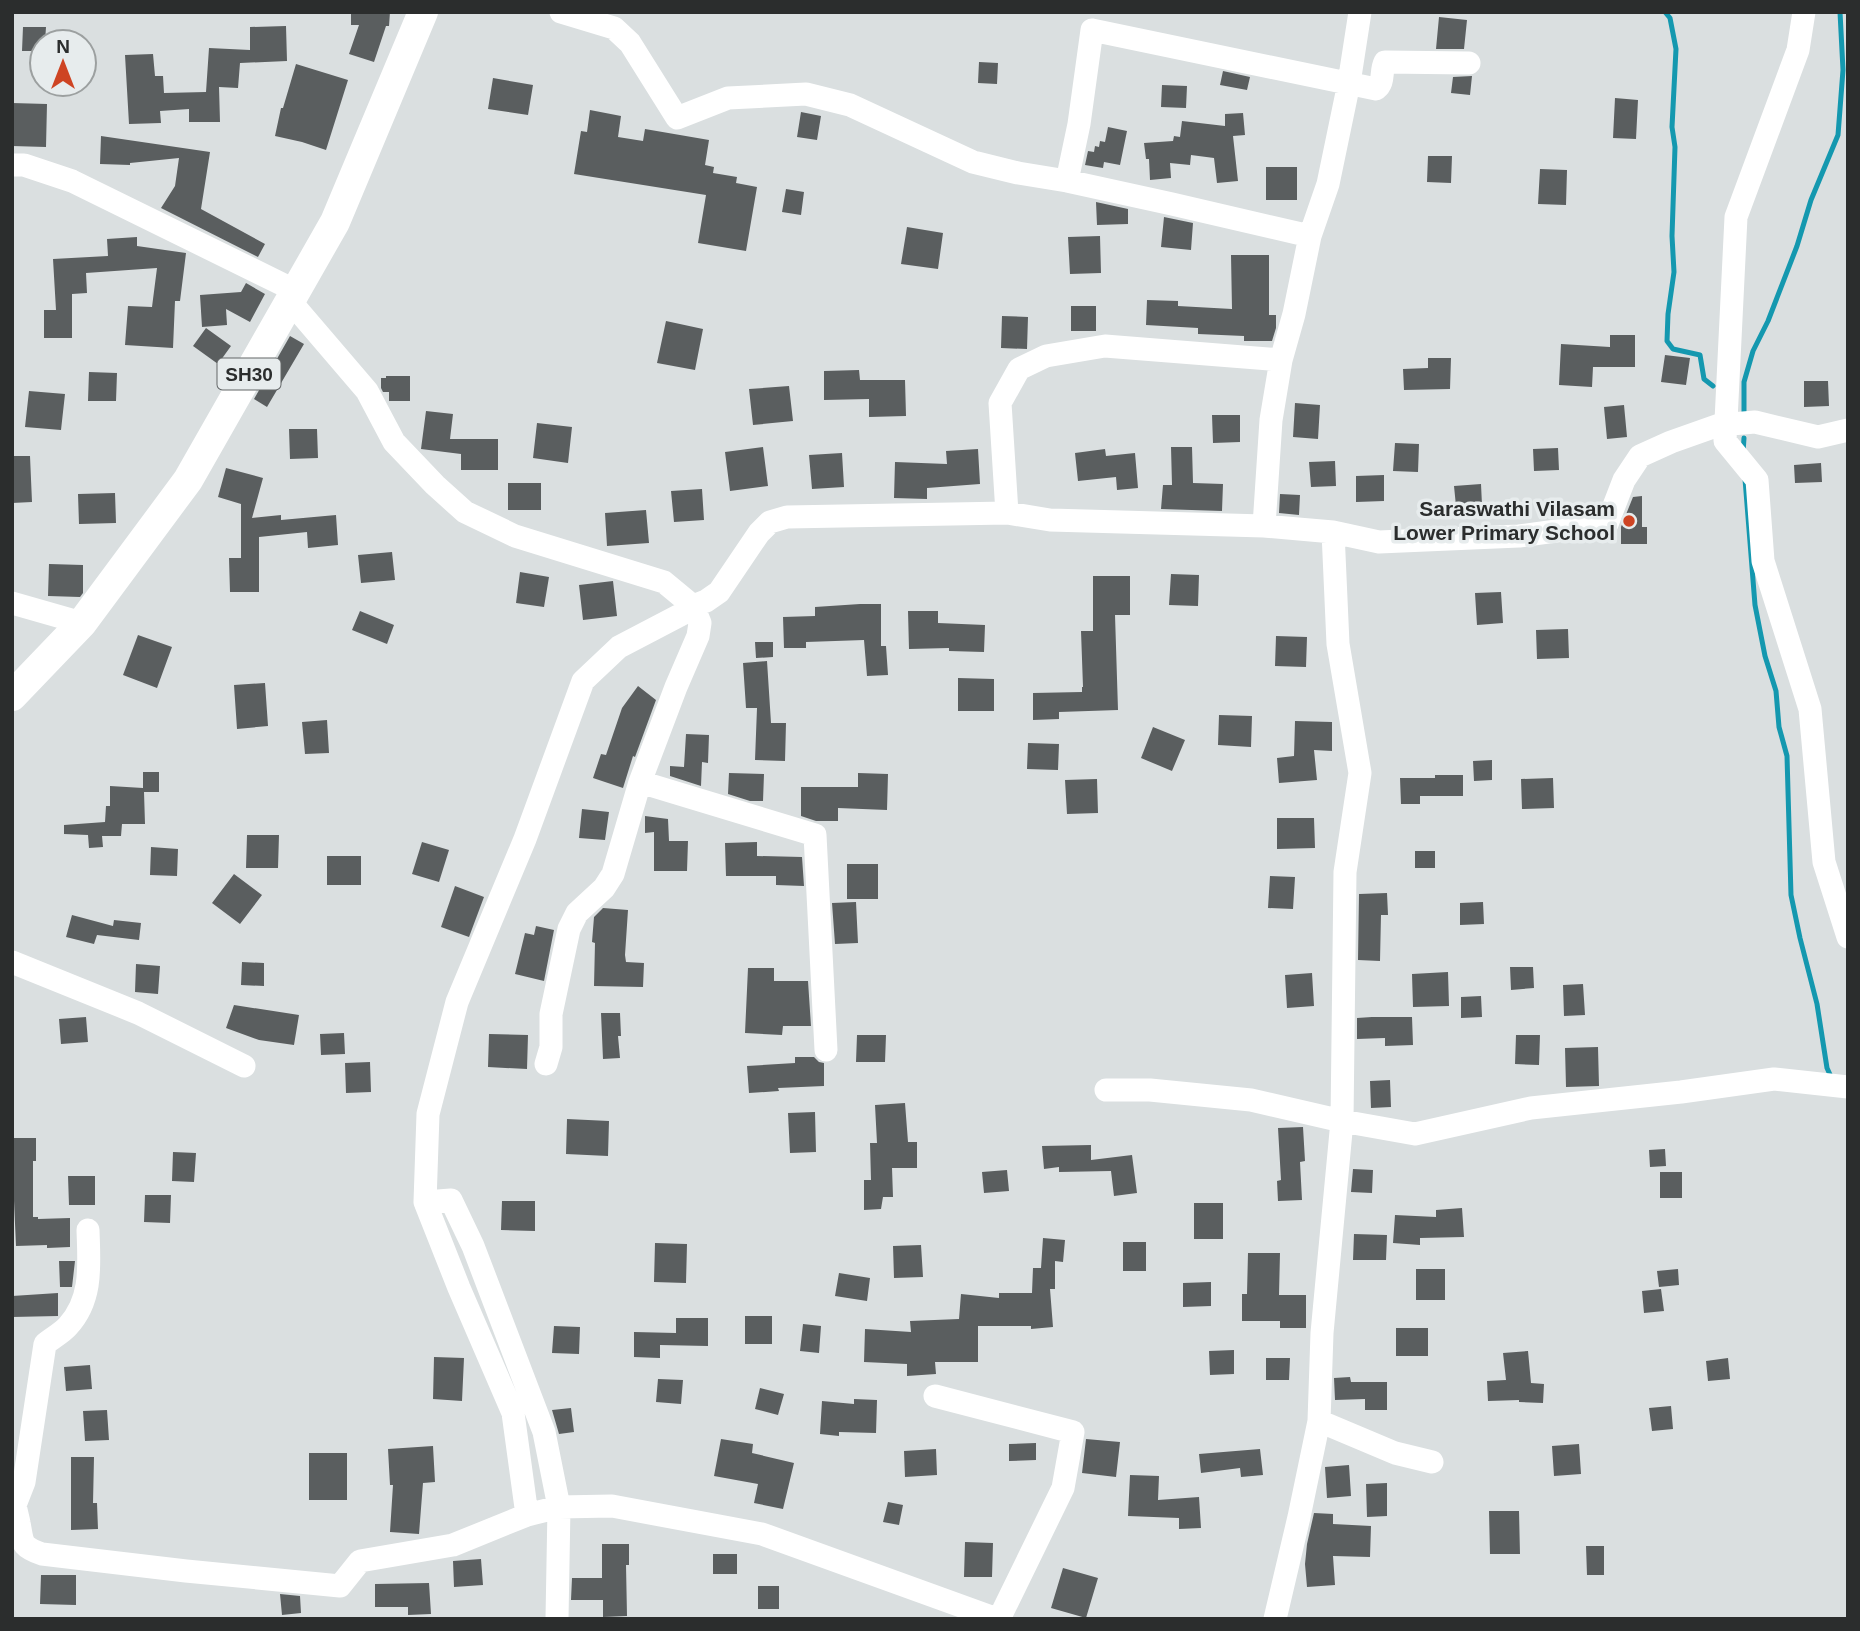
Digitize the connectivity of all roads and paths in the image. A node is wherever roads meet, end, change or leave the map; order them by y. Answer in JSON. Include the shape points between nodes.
{"nodes":[{"id":1,"x":423,"y":12,"type":"edge"},
{"id":2,"x":561,"y":12,"type":"edge"},
{"id":3,"x":1360,"y":12,"type":"edge"},
{"id":4,"x":1804,"y":12,"type":"edge"},
{"id":5,"x":1093,"y":21,"type":"edge"},
{"id":6,"x":1469,"y":63,"type":"dead end"},
{"id":7,"x":1349,"y":83,"type":"junction"},
{"id":8,"x":12,"y":165,"type":"edge"},
{"id":9,"x":1067,"y":181,"type":"junction"},
{"id":10,"x":1310,"y":236,"type":"junction"},
{"id":11,"x":293,"y":296,"type":"junction"},
{"id":12,"x":1281,"y":360,"type":"junction"},
{"id":13,"x":1725,"y":425,"type":"junction"},
{"id":14,"x":1848,"y":430,"type":"edge"},
{"id":15,"x":1007,"y":513,"type":"junction"},
{"id":16,"x":1264,"y":526,"type":"junction"},
{"id":17,"x":1334,"y":532,"type":"junction"},
{"id":18,"x":12,"y":603,"type":"edge"},
{"id":19,"x":693,"y":606,"type":"junction"},
{"id":20,"x":82,"y":624,"type":"junction"},
{"id":21,"x":12,"y":696,"type":"edge"},
{"id":22,"x":640,"y":782,"type":"junction"},
{"id":23,"x":1848,"y":937,"type":"edge"},
{"id":24,"x":12,"y":962,"type":"edge"},
{"id":25,"x":826,"y":1050,"type":"dead end"},
{"id":26,"x":545,"y":1063,"type":"dead end"},
{"id":27,"x":244,"y":1066,"type":"dead end"},
{"id":28,"x":1848,"y":1087,"type":"edge"},
{"id":29,"x":1106,"y":1090,"type":"dead end"},
{"id":30,"x":1342,"y":1121,"type":"junction"},
{"id":31,"x":425,"y":1202,"type":"junction"},
{"id":32,"x":88,"y":1230,"type":"dead end"},
{"id":33,"x":935,"y":1396,"type":"dead end"},
{"id":34,"x":1319,"y":1421,"type":"junction"},
{"id":35,"x":1432,"y":1462,"type":"dead end"},
{"id":36,"x":13,"y":1504,"type":"edge"},
{"id":37,"x":559,"y":1507,"type":"junction"},
{"id":38,"x":527,"y":1515,"type":"junction"},
{"id":39,"x":557,"y":1619,"type":"edge"},
{"id":40,"x":998,"y":1619,"type":"edge"},
{"id":41,"x":1275,"y":1619,"type":"edge"}],
"edges":[{"from":1,"to":11,"type":"main road","number":"SH30","via":[[335,222]]},
{"from":2,"to":9,"type":"street","via":[[614,28],[630,43],[677,118],[728,98],[806,94],[850,105],[973,162]]},
{"from":3,"to":7,"type":"street"},
{"from":4,"to":13,"type":"street","via":[[1798,50],[1736,217]]},
{"from":5,"to":7,"type":"street"},
{"from":5,"to":9,"type":"street"},
{"from":6,"to":7,"type":"street","via":[[1390,61],[1382,68],[1382,81],[1376,89]]},
{"from":7,"to":10,"type":"street","via":[[1328,184]]},
{"from":8,"to":11,"type":"street","via":[[72,181]]},
{"from":9,"to":10,"type":"street"},
{"from":10,"to":12,"type":"street"},
{"from":11,"to":19,"type":"street","via":[[367,391],[394,442],[465,512],[515,536],[664,582]]},
{"from":11,"to":20,"type":"main road","number":"SH30","via":[[188,480]]},
{"from":12,"to":15,"type":"street","via":[[1105,346],[1046,356],[1019,369],[1000,403]]},
{"from":12,"to":16,"type":"street","via":[[1271,421]]},
{"from":13,"to":14,"type":"street","via":[[1755,422],[1818,438]]},
{"from":13,"to":17,"type":"street","via":[[1640,456],[1624,480],[1607,524],[1519,536],[1378,542]]},
{"from":13,"to":23,"type":"street","via":[[1725,440],[1756,481],[1763,561],[1810,709],[1824,863]]},
{"from":15,"to":16,"type":"street","via":[[1049,520]]},
{"from":15,"to":19,"type":"street","via":[[787,517],[770,522],[719,592]]},
{"from":16,"to":17,"type":"street"},
{"from":17,"to":30,"type":"street","via":[[1338,644],[1360,773],[1345,872]]},
{"from":18,"to":20,"type":"street"},
{"from":19,"to":22,"type":"street","via":[[700,623],[698,636]]},
{"from":19,"to":31,"type":"street","via":[[619,647],[583,681],[526,839],[457,1002],[428,1114]]},
{"from":20,"to":21,"type":"main road","number":"SH30"},
{"from":22,"to":25,"type":"street","via":[[815,835]]},
{"from":22,"to":26,"type":"street","via":[[614,874],[577,913],[569,929]]},
{"from":24,"to":27,"type":"street","via":[[138,1013]]},
{"from":28,"to":30,"type":"street","via":[[1774,1079],[1531,1108],[1415,1134]]},
{"from":29,"to":30,"type":"street","via":[[1251,1100]]},
{"from":30,"to":34,"type":"street","via":[[1322,1333]]},
{"from":31,"to":37,"type":"street","via":[[451,1200],[473,1246],[544,1432]]},
{"from":31,"to":38,"type":"street","via":[[513,1413]]},
{"from":32,"to":36,"type":"street","via":[[88,1291],[67,1327],[45,1344],[24,1482]]},
{"from":33,"to":40,"type":"street","via":[[1073,1432],[1063,1488]]},
{"from":34,"to":35,"type":"street","via":[[1395,1453]]},
{"from":34,"to":41,"type":"street"},
{"from":36,"to":38,"type":"street","via":[[20,1540],[41,1555],[340,1586],[360,1561],[453,1545]]},
{"from":37,"to":38,"type":"street"},
{"from":37,"to":39,"type":"street"},
{"from":37,"to":40,"type":"street","via":[[612,1506],[762,1534]]}]}
